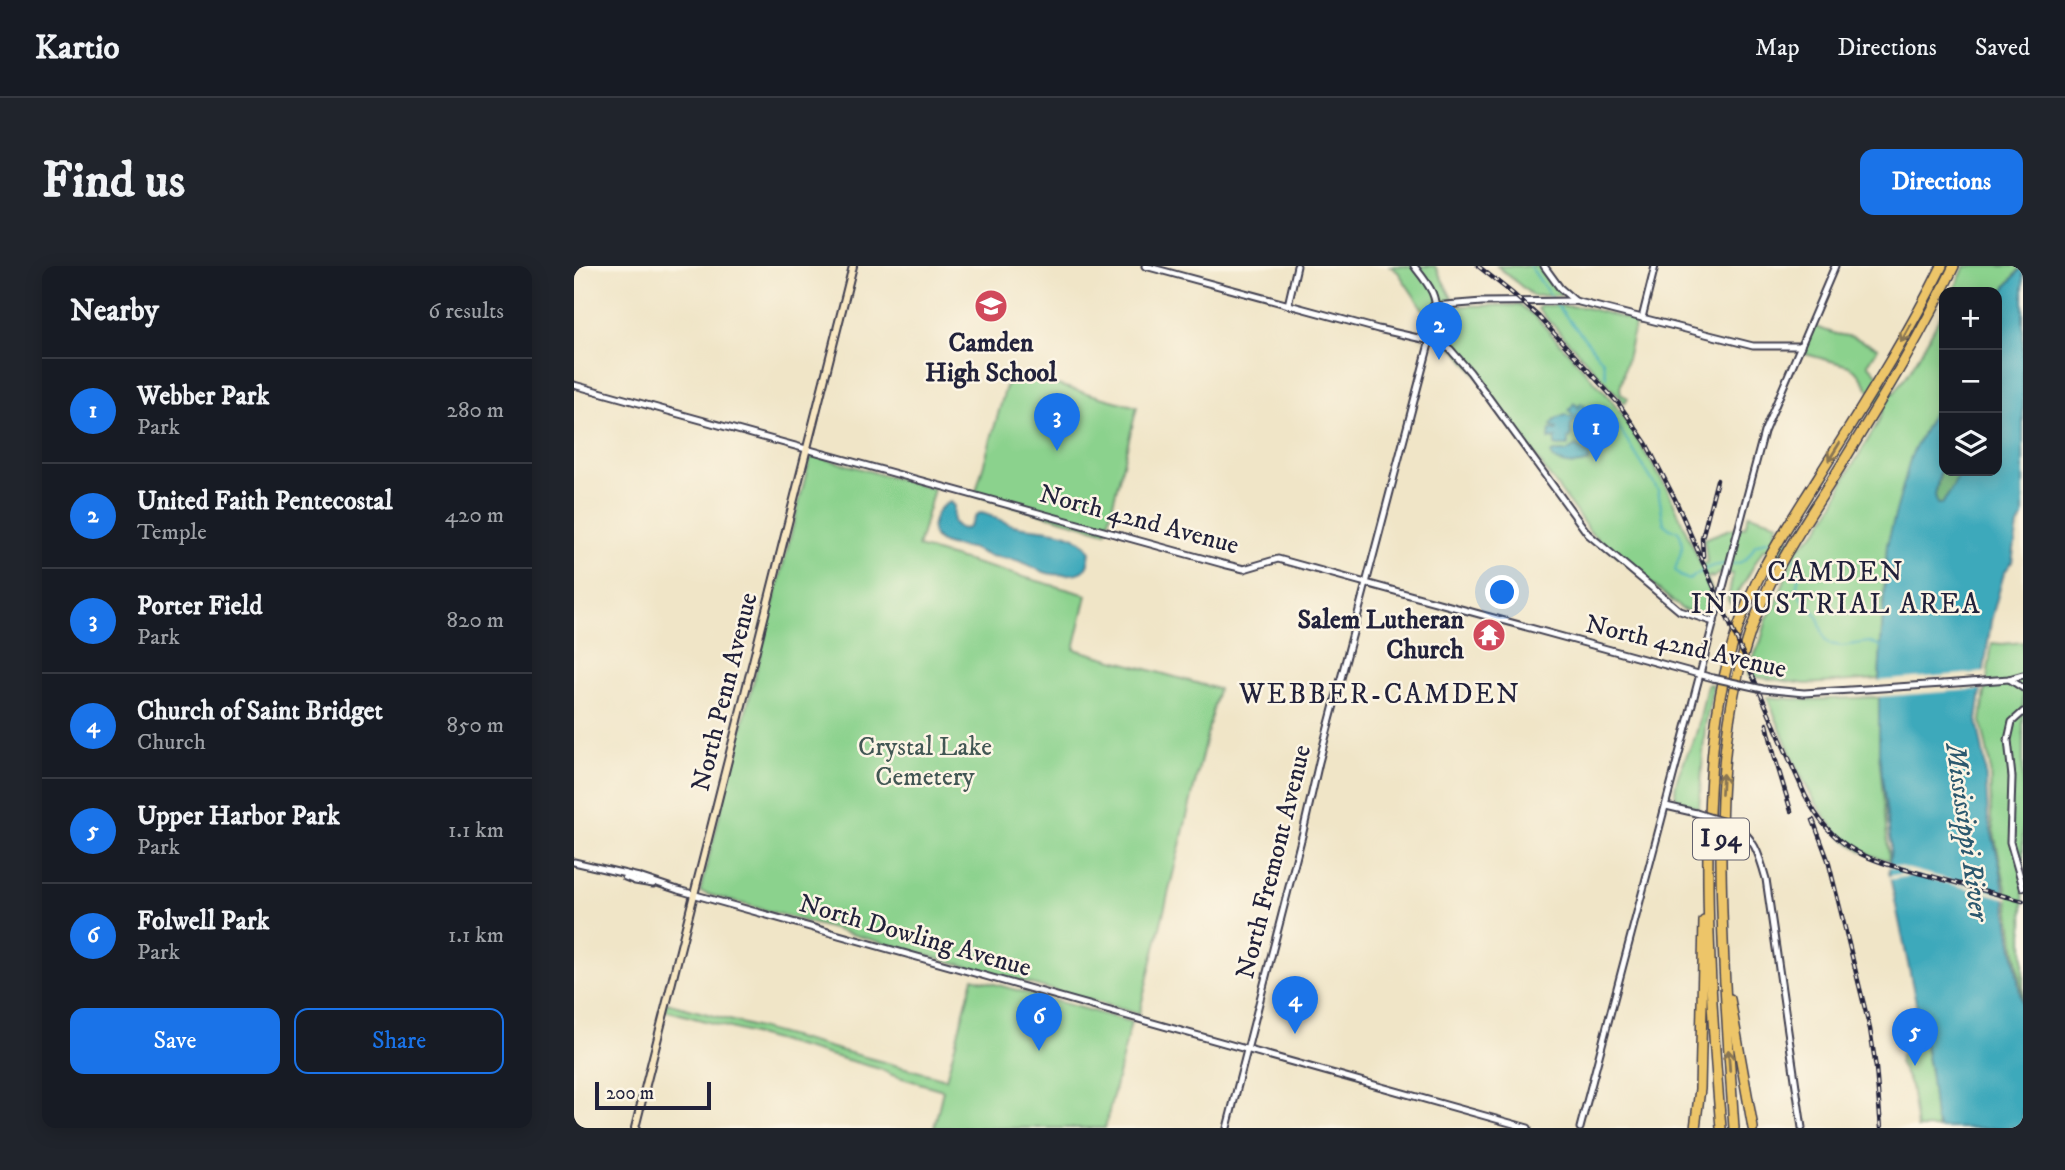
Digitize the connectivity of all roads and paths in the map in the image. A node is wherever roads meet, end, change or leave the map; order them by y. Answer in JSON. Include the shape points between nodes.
{"nodes":[{"id":1,"x":853,"y":266,"type":"edge"},
{"id":2,"x":1144,"y":266,"type":"edge"},
{"id":3,"x":1297,"y":266,"type":"edge"},
{"id":4,"x":1414,"y":266,"type":"edge"},
{"id":5,"x":1544,"y":266,"type":"edge"},
{"id":6,"x":1655,"y":266,"type":"edge"},
{"id":7,"x":1835,"y":266,"type":"edge"},
{"id":8,"x":1940,"y":266,"type":"edge"},
{"id":9,"x":1954,"y":266,"type":"edge"},
{"id":10,"x":1575,"y":301,"type":"junction"},
{"id":11,"x":1288,"y":305,"type":"junction"},
{"id":12,"x":1435,"y":306,"type":"junction"},
{"id":13,"x":1642,"y":318,"type":"junction"},
{"id":14,"x":1430,"y":341,"type":"junction"},
{"id":15,"x":1801,"y":346,"type":"junction"},
{"id":16,"x":574,"y":385,"type":"edge"},
{"id":17,"x":807,"y":448,"type":"junction"},
{"id":18,"x":1366,"y":583,"type":"junction"},
{"id":19,"x":1714,"y":622,"type":"junction"},
{"id":20,"x":1701,"y":674,"type":"junction"},
{"id":21,"x":2023,"y":676,"type":"edge"},
{"id":22,"x":2009,"y":679,"type":"junction"},
{"id":23,"x":2023,"y":688,"type":"edge"},
{"id":24,"x":2023,"y":712,"type":"edge"},
{"id":25,"x":1666,"y":806,"type":"junction"},
{"id":26,"x":574,"y":862,"type":"edge"},
{"id":27,"x":2023,"y":887,"type":"edge"},
{"id":28,"x":694,"y":895,"type":"junction"},
{"id":29,"x":1707,"y":902,"type":"junction"},
{"id":30,"x":1722,"y":922,"type":"junction"},
{"id":31,"x":1247,"y":1050,"type":"junction"},
{"id":32,"x":635,"y":1128,"type":"edge"},
{"id":33,"x":1227,"y":1128,"type":"edge"},
{"id":34,"x":1528,"y":1128,"type":"edge"},
{"id":35,"x":1580,"y":1128,"type":"edge"},
{"id":36,"x":1695,"y":1128,"type":"edge"},
{"id":37,"x":1721,"y":1128,"type":"edge"},
{"id":38,"x":1734,"y":1128,"type":"edge"},
{"id":39,"x":1754,"y":1128,"type":"edge"},
{"id":40,"x":1802,"y":1128,"type":"edge"}],
"edges":[{"from":1,"to":17,"type":"main road","name":"North Penn Avenue"},
{"from":2,"to":11,"type":"street"},
{"from":3,"to":11,"type":"street"},
{"from":4,"to":12,"type":"street","via":[[1434,294]]},
{"from":5,"to":10,"type":"street"},
{"from":6,"to":13,"type":"street"},
{"from":7,"to":15,"type":"street"},
{"from":8,"to":29,"type":"highway","number":"I 94","one_way":true,"via":[[1880,378],[1772,553],[1737,630],[1717,706],[1710,767]]},
{"from":30,"to":9,"type":"highway","number":"I 94","one_way":true,"via":[[1724,751],[1750,634],[1783,560],[1930,316]]},
{"from":10,"to":12,"type":"street"},
{"from":10,"to":13,"type":"street"},
{"from":11,"to":14,"type":"street"},
{"from":12,"to":14,"type":"street","name":"North Fremont Avenue"},
{"from":13,"to":15,"type":"street","via":[[1754,346]]},
{"from":14,"to":18,"type":"street","name":"North Fremont Avenue"},
{"from":14,"to":19,"type":"street","via":[[1456,354],[1588,534],[1680,611]]},
{"from":15,"to":19,"type":"street","via":[[1764,432]]},
{"from":16,"to":17,"type":"street","name":"North 42nd Avenue"},
{"from":17,"to":18,"type":"street","name":"North 42nd Avenue","via":[[1231,566],[1244,569],[1278,559]]},
{"from":17,"to":28,"type":"main road","name":"North Penn Avenue"},
{"from":18,"to":20,"type":"street","name":"North 42nd Avenue"},
{"from":18,"to":31,"type":"street","name":"North Fremont Avenue"},
{"from":19,"to":20,"type":"street"},
{"from":20,"to":22,"type":"street","name":"North 42nd Avenue","bridge":true,"via":[[1763,689],[1804,693]]},
{"from":20,"to":25,"type":"street"},
{"from":21,"to":22,"type":"street","name":"North 42nd Avenue"},
{"from":22,"to":23,"type":"street"},
{"from":24,"to":27,"type":"street","via":[[2012,722],[2008,740],[2010,842]]},
{"from":25,"to":35,"type":"street"},
{"from":25,"to":40,"type":"street","bridge":true,"via":[[1731,824],[1755,845],[1766,879]]},
{"from":26,"to":28,"type":"street","name":"North Dowling Avenue"},
{"from":28,"to":31,"type":"street","name":"North Dowling Avenue"},
{"from":28,"to":32,"type":"main road","name":"North Penn Avenue"},
{"from":29,"to":36,"type":"highway","via":[[1702,929],[1700,1089]]},
{"from":29,"to":37,"type":"highway","number":"I 94"},
{"from":38,"to":30,"type":"highway","number":"I 94","one_way":true},
{"from":30,"to":39,"type":"highway","via":[[1733,1017]]},
{"from":31,"to":33,"type":"street","name":"North Fremont Avenue"},
{"from":31,"to":34,"type":"street","name":"North Dowling Avenue"}]}
